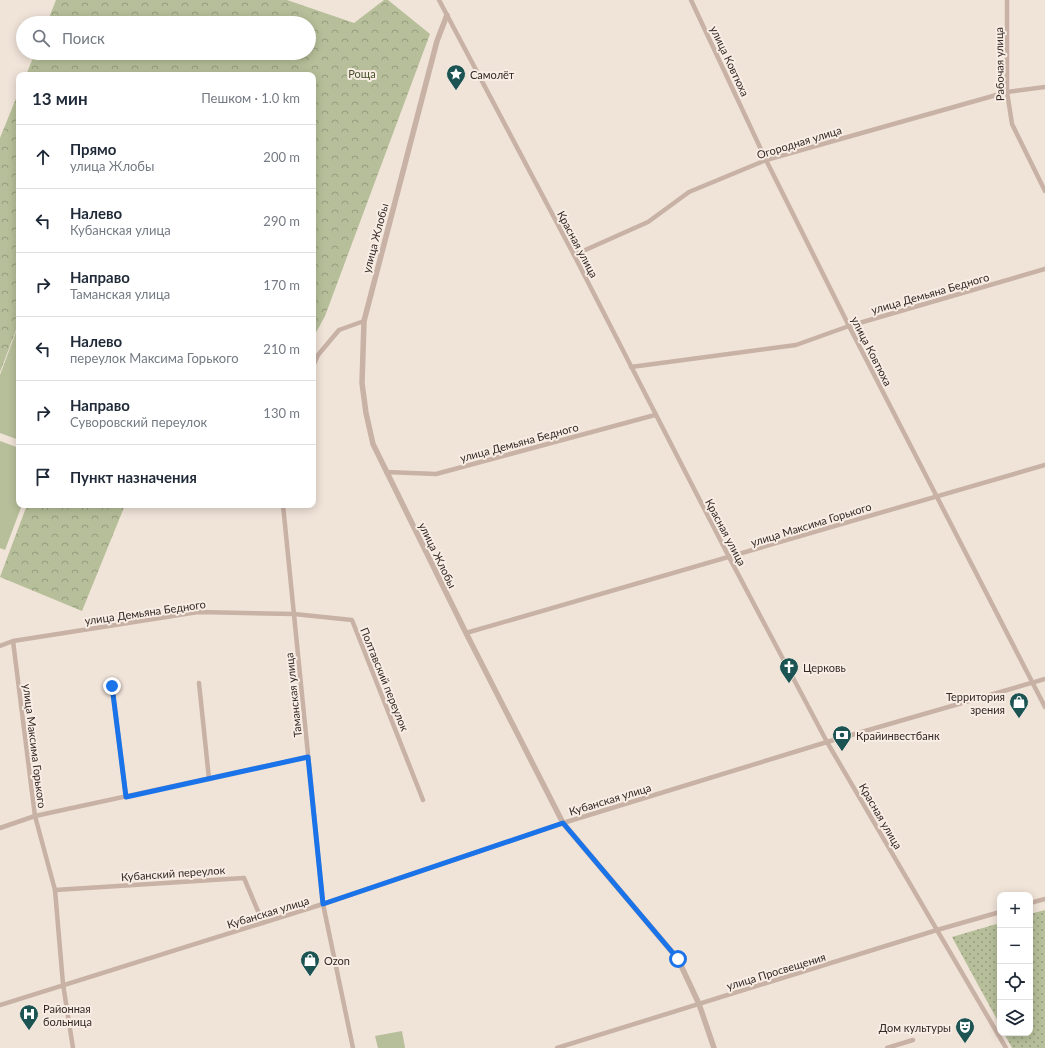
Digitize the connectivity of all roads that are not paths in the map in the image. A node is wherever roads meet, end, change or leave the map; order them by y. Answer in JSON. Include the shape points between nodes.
{"nodes":[{"id":1,"x":439,"y":0,"type":"edge"},
{"id":2,"x":691,"y":0,"type":"edge"},
{"id":3,"x":1007,"y":0,"type":"edge"},
{"id":4,"x":447,"y":15,"type":"junction"},
{"id":5,"x":1045,"y":87,"type":"edge"},
{"id":6,"x":1007,"y":92,"type":"junction"},
{"id":7,"x":766,"y":160,"type":"junction"},
{"id":8,"x":1045,"y":191,"type":"edge"},
{"id":9,"x":574,"y":255,"type":"junction"},
{"id":10,"x":1045,"y":269,"type":"edge"},
{"id":11,"x":364,"y":321,"type":"junction"},
{"id":12,"x":849,"y":326,"type":"junction"},
{"id":13,"x":316,"y":359,"type":"edge"},
{"id":14,"x":631,"y":367,"type":"junction"},
{"id":15,"x":655,"y":415,"type":"junction"},
{"id":16,"x":1045,"y":465,"type":"edge"},
{"id":17,"x":386,"y":472,"type":"junction"},
{"id":18,"x":936,"y":496,"type":"junction"},
{"id":19,"x":283,"y":508,"type":"edge"},
{"id":20,"x":729,"y":557,"type":"junction"},
{"id":21,"x":294,"y":614,"type":"junction"},
{"id":22,"x":466,"y":633,"type":"junction"},
{"id":23,"x":12,"y":641,"type":"junction"},
{"id":24,"x":0,"y":646,"type":"edge"},
{"id":25,"x":1045,"y":679,"type":"edge"},
{"id":26,"x":199,"y":683,"type":"dead end"},
{"id":27,"x":1033,"y":683,"type":"junction"},
{"id":28,"x":112,"y":686,"type":"dead end"},
{"id":29,"x":1045,"y":707,"type":"edge"},
{"id":30,"x":827,"y":742,"type":"junction"},
{"id":31,"x":308,"y":757,"type":"junction"},
{"id":32,"x":210,"y":779,"type":"junction"},
{"id":33,"x":126,"y":797,"type":"junction"},
{"id":34,"x":424,"y":800,"type":"dead end"},
{"id":35,"x":35,"y":816,"type":"junction"},
{"id":36,"x":563,"y":823,"type":"junction"},
{"id":37,"x":0,"y":828,"type":"edge"},
{"id":38,"x":55,"y":890,"type":"junction"},
{"id":39,"x":1045,"y":899,"type":"edge"},
{"id":40,"x":1033,"y":902,"type":"edge"},
{"id":41,"x":323,"y":904,"type":"junction"},
{"id":42,"x":997,"y":913,"type":"edge"},
{"id":43,"x":263,"y":923,"type":"junction"},
{"id":44,"x":937,"y":930,"type":"junction"},
{"id":45,"x":63,"y":984,"type":"junction"},
{"id":46,"x":699,"y":1004,"type":"junction"},
{"id":47,"x":0,"y":1005,"type":"edge"},
{"id":48,"x":914,"y":1040,"type":"dead end"},
{"id":49,"x":73,"y":1048,"type":"edge"},
{"id":50,"x":353,"y":1048,"type":"edge"},
{"id":51,"x":557,"y":1048,"type":"edge"},
{"id":52,"x":714,"y":1048,"type":"edge"},
{"id":53,"x":887,"y":1048,"type":"edge"},
{"id":54,"x":1006,"y":1048,"type":"edge"}],
"edges":[{"from":1,"to":4,"type":"street","name":"Красная улица"},
{"from":2,"to":7,"type":"street","name":"улица Ковтюха"},
{"from":3,"to":6,"type":"street","name":"Рабочая улица"},
{"from":4,"to":9,"type":"street","name":"Красная улица"},
{"from":4,"to":11,"type":"street","name":"улица Жлобы","via":[[437,41]]},
{"from":5,"to":6,"type":"street","name":"Огородная улица"},
{"from":6,"to":7,"type":"street","name":"Огородная улица"},
{"from":6,"to":8,"type":"street","name":"Рабочая улица","via":[[1012,124]]},
{"from":7,"to":9,"type":"street","name":"Огородная улица","via":[[689,192],[648,222]]},
{"from":7,"to":12,"type":"street","name":"улица Ковтюха"},
{"from":9,"to":14,"type":"street","name":"Красная улица"},
{"from":10,"to":12,"type":"street","name":"улица Демьяна Бедного"},
{"from":11,"to":13,"type":"street","via":[[339,330]]},
{"from":11,"to":17,"type":"street","name":"улица Жлобы","via":[[362,383],[366,413],[374,444]]},
{"from":12,"to":14,"type":"street","name":"улица Демьяна Бедного","via":[[796,345]]},
{"from":12,"to":18,"type":"street","name":"улица Ковтюха"},
{"from":14,"to":15,"type":"street","name":"Красная улица"},
{"from":15,"to":17,"type":"street","name":"улица Демьяна Бедного","via":[[436,474]]},
{"from":15,"to":20,"type":"street","name":"Красная улица"},
{"from":16,"to":18,"type":"street","name":"улица Максима Горького"},
{"from":17,"to":22,"type":"street","name":"улица Жлобы"},
{"from":18,"to":20,"type":"street","name":"улица Максима Горького"},
{"from":18,"to":27,"type":"street","name":"улица Ковтюха"},
{"from":19,"to":21,"type":"street","name":"Таманская улица"},
{"from":20,"to":22,"type":"street","name":"улица Максима Горького"},
{"from":20,"to":30,"type":"street","name":"Красная улица"},
{"from":21,"to":23,"type":"street","name":"улица Демьяна Бедного","via":[[198,612]]},
{"from":21,"to":31,"type":"street","name":"Таманская улица"},
{"from":21,"to":34,"type":"street","name":"Полтавский переулок","via":[[352,620]]},
{"from":22,"to":36,"type":"street","name":"улица Жлобы"},
{"from":23,"to":24,"type":"street","name":"улица Демьяна Бедного"},
{"from":23,"to":35,"type":"street","name":"улица Максима Горького"},
{"from":25,"to":27,"type":"street","name":"Кубанская улица"},
{"from":26,"to":32,"type":"street"},
{"from":27,"to":29,"type":"street","name":"улица Ковтюха"},
{"from":27,"to":30,"type":"street","name":"Кубанская улица"},
{"from":28,"to":33,"type":"street"},
{"from":30,"to":36,"type":"street","name":"Кубанская улица"},
{"from":30,"to":44,"type":"street","name":"Красная улица"},
{"from":31,"to":32,"type":"street"},
{"from":31,"to":41,"type":"street","name":"Таманская улица"},
{"from":32,"to":33,"type":"street"},
{"from":33,"to":35,"type":"street"},
{"from":35,"to":37,"type":"street","name":"улица Максима Горького"},
{"from":35,"to":38,"type":"street"},
{"from":36,"to":41,"type":"street","name":"Кубанская улица"},
{"from":36,"to":46,"type":"street","name":"улица Жлобы","via":[[678,959]]},
{"from":38,"to":43,"type":"street","name":"Кубанский переулок","via":[[244,878]]},
{"from":38,"to":45,"type":"street"},
{"from":39,"to":40,"type":"street"},
{"from":41,"to":43,"type":"street","name":"Кубанская улица"},
{"from":41,"to":50,"type":"street","name":"Таманская улица"},
{"from":42,"to":44,"type":"street","name":"улица Просвещения"},
{"from":43,"to":45,"type":"street","name":"Кубанская улица"},
{"from":44,"to":46,"type":"street","name":"улица Просвещения"},
{"from":44,"to":54,"type":"street","name":"Красная улица"},
{"from":45,"to":47,"type":"street","name":"Кубанская улица"},
{"from":45,"to":49,"type":"street"},
{"from":46,"to":51,"type":"street","name":"улица Просвещения"},
{"from":46,"to":52,"type":"street","name":"улица Жлобы"},
{"from":48,"to":53,"type":"street"}]}
